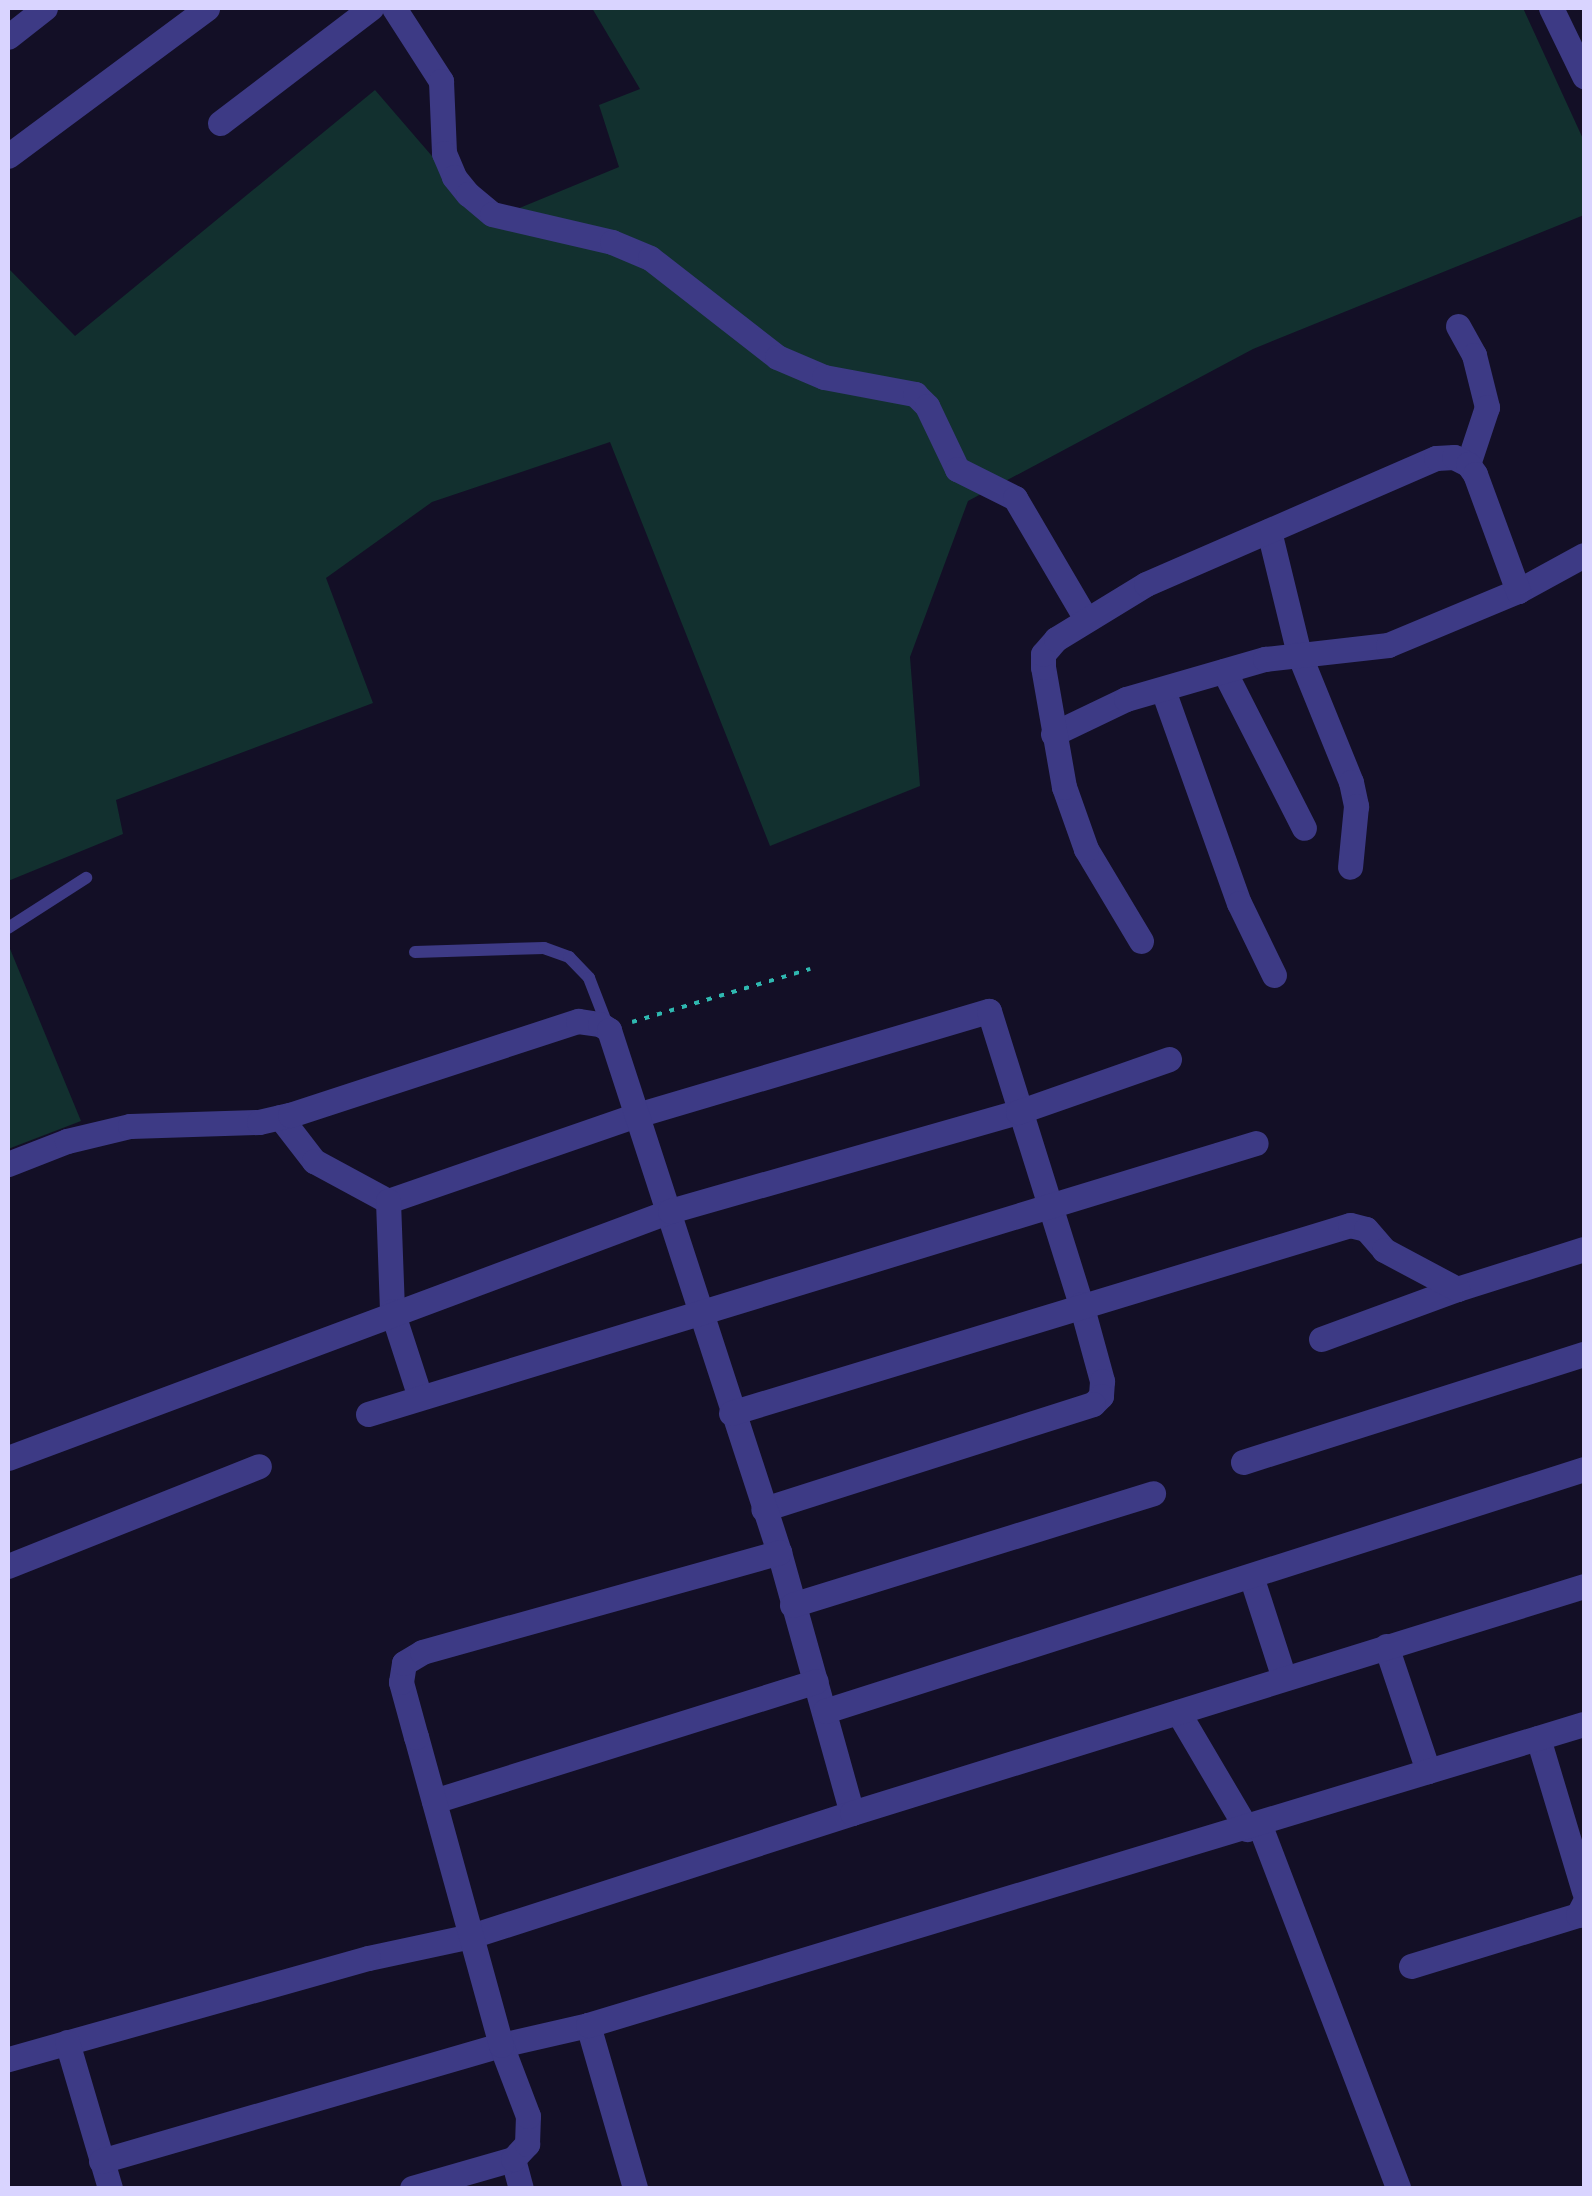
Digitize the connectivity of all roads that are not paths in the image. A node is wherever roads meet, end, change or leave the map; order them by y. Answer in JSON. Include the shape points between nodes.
{"nodes":[{"id":1,"x":45,"y":8,"type":"edge"},
{"id":2,"x":207,"y":8,"type":"edge"},
{"id":3,"x":371,"y":8,"type":"edge"},
{"id":4,"x":394,"y":8,"type":"edge"},
{"id":5,"x":1551,"y":8,"type":"edge"},
{"id":6,"x":8,"y":37,"type":"edge"},
{"id":7,"x":1584,"y":76,"type":"edge"},
{"id":8,"x":220,"y":122,"type":"dead end"},
{"id":9,"x":8,"y":156,"type":"edge"},
{"id":10,"x":1458,"y":326,"type":"dead end"},
{"id":11,"x":1468,"y":464,"type":"junction"},
{"id":12,"x":1269,"y":531,"type":"junction"},
{"id":13,"x":1584,"y":556,"type":"edge"},
{"id":14,"x":1518,"y":591,"type":"junction"},
{"id":15,"x":1086,"y":618,"type":"junction"},
{"id":16,"x":1299,"y":654,"type":"junction"},
{"id":17,"x":1224,"y":671,"type":"junction"},
{"id":18,"x":1163,"y":690,"type":"junction"},
{"id":19,"x":1053,"y":734,"type":"junction"},
{"id":20,"x":1304,"y":828,"type":"dead end"},
{"id":21,"x":1350,"y":866,"type":"dead end"},
{"id":22,"x":86,"y":878,"type":"dead end"},
{"id":23,"x":8,"y":928,"type":"edge"},
{"id":24,"x":1140,"y":941,"type":"dead end"},
{"id":25,"x":415,"y":952,"type":"dead end"},
{"id":26,"x":1274,"y":975,"type":"dead end"},
{"id":27,"x":608,"y":1030,"type":"junction"},
{"id":28,"x":1169,"y":1059,"type":"dead end"},
{"id":29,"x":1018,"y":1112,"type":"junction"},
{"id":30,"x":637,"y":1115,"type":"junction"},
{"id":31,"x":280,"y":1117,"type":"junction"},
{"id":32,"x":1256,"y":1143,"type":"dead end"},
{"id":33,"x":8,"y":1164,"type":"edge"},
{"id":34,"x":388,"y":1201,"type":"junction"},
{"id":35,"x":1049,"y":1208,"type":"junction"},
{"id":36,"x":670,"y":1211,"type":"junction"},
{"id":37,"x":1584,"y":1249,"type":"edge"},
{"id":38,"x":1457,"y":1289,"type":"junction"},
{"id":39,"x":1081,"y":1304,"type":"junction"},
{"id":40,"x":700,"y":1310,"type":"junction"},
{"id":41,"x":392,"y":1311,"type":"junction"},
{"id":42,"x":1321,"y":1340,"type":"dead end"},
{"id":43,"x":1584,"y":1354,"type":"edge"},
{"id":44,"x":420,"y":1396,"type":"junction"},
{"id":45,"x":731,"y":1412,"type":"junction"},
{"id":46,"x":368,"y":1414,"type":"dead end"},
{"id":47,"x":8,"y":1458,"type":"edge"},
{"id":48,"x":1243,"y":1462,"type":"dead end"},
{"id":49,"x":259,"y":1466,"type":"dead end"},
{"id":50,"x":1584,"y":1469,"type":"edge"},
{"id":51,"x":1153,"y":1493,"type":"dead end"},
{"id":52,"x":762,"y":1508,"type":"junction"},
{"id":53,"x":779,"y":1552,"type":"junction"},
{"id":54,"x":8,"y":1566,"type":"edge"},
{"id":55,"x":1251,"y":1576,"type":"junction"},
{"id":56,"x":1584,"y":1586,"type":"edge"},
{"id":57,"x":792,"y":1606,"type":"junction"},
{"id":58,"x":1386,"y":1646,"type":"junction"},
{"id":59,"x":1284,"y":1678,"type":"junction"},
{"id":60,"x":816,"y":1681,"type":"junction"},
{"id":61,"x":825,"y":1711,"type":"junction"},
{"id":62,"x":1178,"y":1712,"type":"junction"},
{"id":63,"x":1584,"y":1724,"type":"edge"},
{"id":64,"x":1538,"y":1738,"type":"junction"},
{"id":65,"x":1428,"y":1771,"type":"junction"},
{"id":66,"x":434,"y":1801,"type":"junction"},
{"id":67,"x":852,"y":1813,"type":"junction"},
{"id":68,"x":1254,"y":1827,"type":"junction"},
{"id":69,"x":1584,"y":1891,"type":"edge"},
{"id":70,"x":1584,"y":1903,"type":"edge"},
{"id":71,"x":471,"y":1936,"type":"junction"},
{"id":72,"x":1411,"y":1966,"type":"dead end"},
{"id":73,"x":588,"y":2025,"type":"junction"},
{"id":74,"x":67,"y":2042,"type":"junction"},
{"id":75,"x":501,"y":2044,"type":"junction"},
{"id":76,"x":8,"y":2059,"type":"edge"},
{"id":77,"x":513,"y":2159,"type":"junction"},
{"id":78,"x":102,"y":2161,"type":"junction"},
{"id":79,"x":110,"y":2188,"type":"edge"},
{"id":80,"x":412,"y":2188,"type":"edge"},
{"id":81,"x":521,"y":2188,"type":"edge"},
{"id":82,"x":634,"y":2188,"type":"edge"},
{"id":83,"x":1398,"y":2188,"type":"edge"}],
"edges":[{"from":1,"to":6,"type":"street"},
{"from":2,"to":9,"type":"street"},
{"from":3,"to":8,"type":"street"},
{"from":4,"to":15,"type":"street","via":[[441,81],[444,154],[468,194],[492,214],[612,242],[650,258],[777,356],[824,377],[915,394],[957,469],[1015,498]]},
{"from":5,"to":7,"type":"street"},
{"from":10,"to":11,"type":"street","via":[[1474,355],[1486,406]]},
{"from":11,"to":12,"type":"street","via":[[1436,458]]},
{"from":11,"to":14,"type":"street"},
{"from":12,"to":15,"type":"street"},
{"from":12,"to":16,"type":"street"},
{"from":13,"to":14,"type":"street"},
{"from":14,"to":16,"type":"street","via":[[1388,646]]},
{"from":15,"to":19,"type":"street","via":[[1043,654]]},
{"from":16,"to":17,"type":"street"},
{"from":16,"to":21,"type":"street","via":[[1351,782],[1356,806]]},
{"from":17,"to":18,"type":"street"},
{"from":17,"to":20,"type":"street"},
{"from":18,"to":19,"type":"street"},
{"from":18,"to":26,"type":"street","via":[[1239,902]]},
{"from":19,"to":24,"type":"street","via":[[1086,848]]},
{"from":22,"to":23,"type":"lane"},
{"from":25,"to":27,"type":"lane","via":[[544,948],[569,957],[588,978]]},
{"from":27,"to":30,"type":"street"},
{"from":27,"to":31,"type":"street","via":[[578,1021]]},
{"from":28,"to":29,"type":"street"},
{"from":29,"to":30,"type":"street","via":[[989,1011]]},
{"from":29,"to":35,"type":"street"},
{"from":29,"to":36,"type":"street"},
{"from":30,"to":34,"type":"street"},
{"from":30,"to":36,"type":"street"},
{"from":31,"to":33,"type":"street","via":[[130,1126]]},
{"from":31,"to":34,"type":"street","via":[[314,1162]]},
{"from":32,"to":35,"type":"street"},
{"from":34,"to":41,"type":"street"},
{"from":35,"to":39,"type":"street"},
{"from":35,"to":40,"type":"street"},
{"from":36,"to":40,"type":"street"},
{"from":36,"to":41,"type":"street"},
{"from":37,"to":38,"type":"street"},
{"from":38,"to":39,"type":"street","via":[[1350,1225]]},
{"from":38,"to":42,"type":"street"},
{"from":39,"to":45,"type":"street"},
{"from":39,"to":52,"type":"street","via":[[1102,1381],[1093,1404]]},
{"from":40,"to":44,"type":"street"},
{"from":40,"to":45,"type":"street"},
{"from":41,"to":44,"type":"street"},
{"from":41,"to":47,"type":"street"},
{"from":43,"to":48,"type":"street"},
{"from":44,"to":46,"type":"street"},
{"from":45,"to":52,"type":"street"},
{"from":49,"to":54,"type":"street"},
{"from":50,"to":55,"type":"street"},
{"from":51,"to":57,"type":"street"},
{"from":52,"to":53,"type":"street"},
{"from":53,"to":57,"type":"street"},
{"from":53,"to":66,"type":"street","via":[[422,1652],[404,1663],[401,1682]]},
{"from":55,"to":59,"type":"street"},
{"from":55,"to":61,"type":"street"},
{"from":56,"to":58,"type":"street"},
{"from":57,"to":60,"type":"street"},
{"from":58,"to":59,"type":"street"},
{"from":58,"to":65,"type":"street"},
{"from":59,"to":62,"type":"street"},
{"from":60,"to":61,"type":"street"},
{"from":60,"to":66,"type":"street"},
{"from":61,"to":67,"type":"street"},
{"from":62,"to":67,"type":"street"},
{"from":62,"to":68,"type":"street"},
{"from":63,"to":64,"type":"street"},
{"from":64,"to":65,"type":"street"},
{"from":64,"to":69,"type":"street"},
{"from":65,"to":68,"type":"street"},
{"from":66,"to":71,"type":"street"},
{"from":67,"to":71,"type":"street"},
{"from":68,"to":73,"type":"street"},
{"from":68,"to":83,"type":"street"},
{"from":70,"to":72,"type":"street","via":[[1578,1915]]},
{"from":71,"to":74,"type":"street"},
{"from":71,"to":75,"type":"street"},
{"from":73,"to":75,"type":"street"},
{"from":73,"to":82,"type":"street"},
{"from":74,"to":76,"type":"street"},
{"from":74,"to":78,"type":"street"},
{"from":75,"to":77,"type":"street","via":[[528,2116],[528,2144]]},
{"from":75,"to":78,"type":"street"},
{"from":77,"to":80,"type":"street"},
{"from":77,"to":81,"type":"street"},
{"from":78,"to":79,"type":"street"}]}
